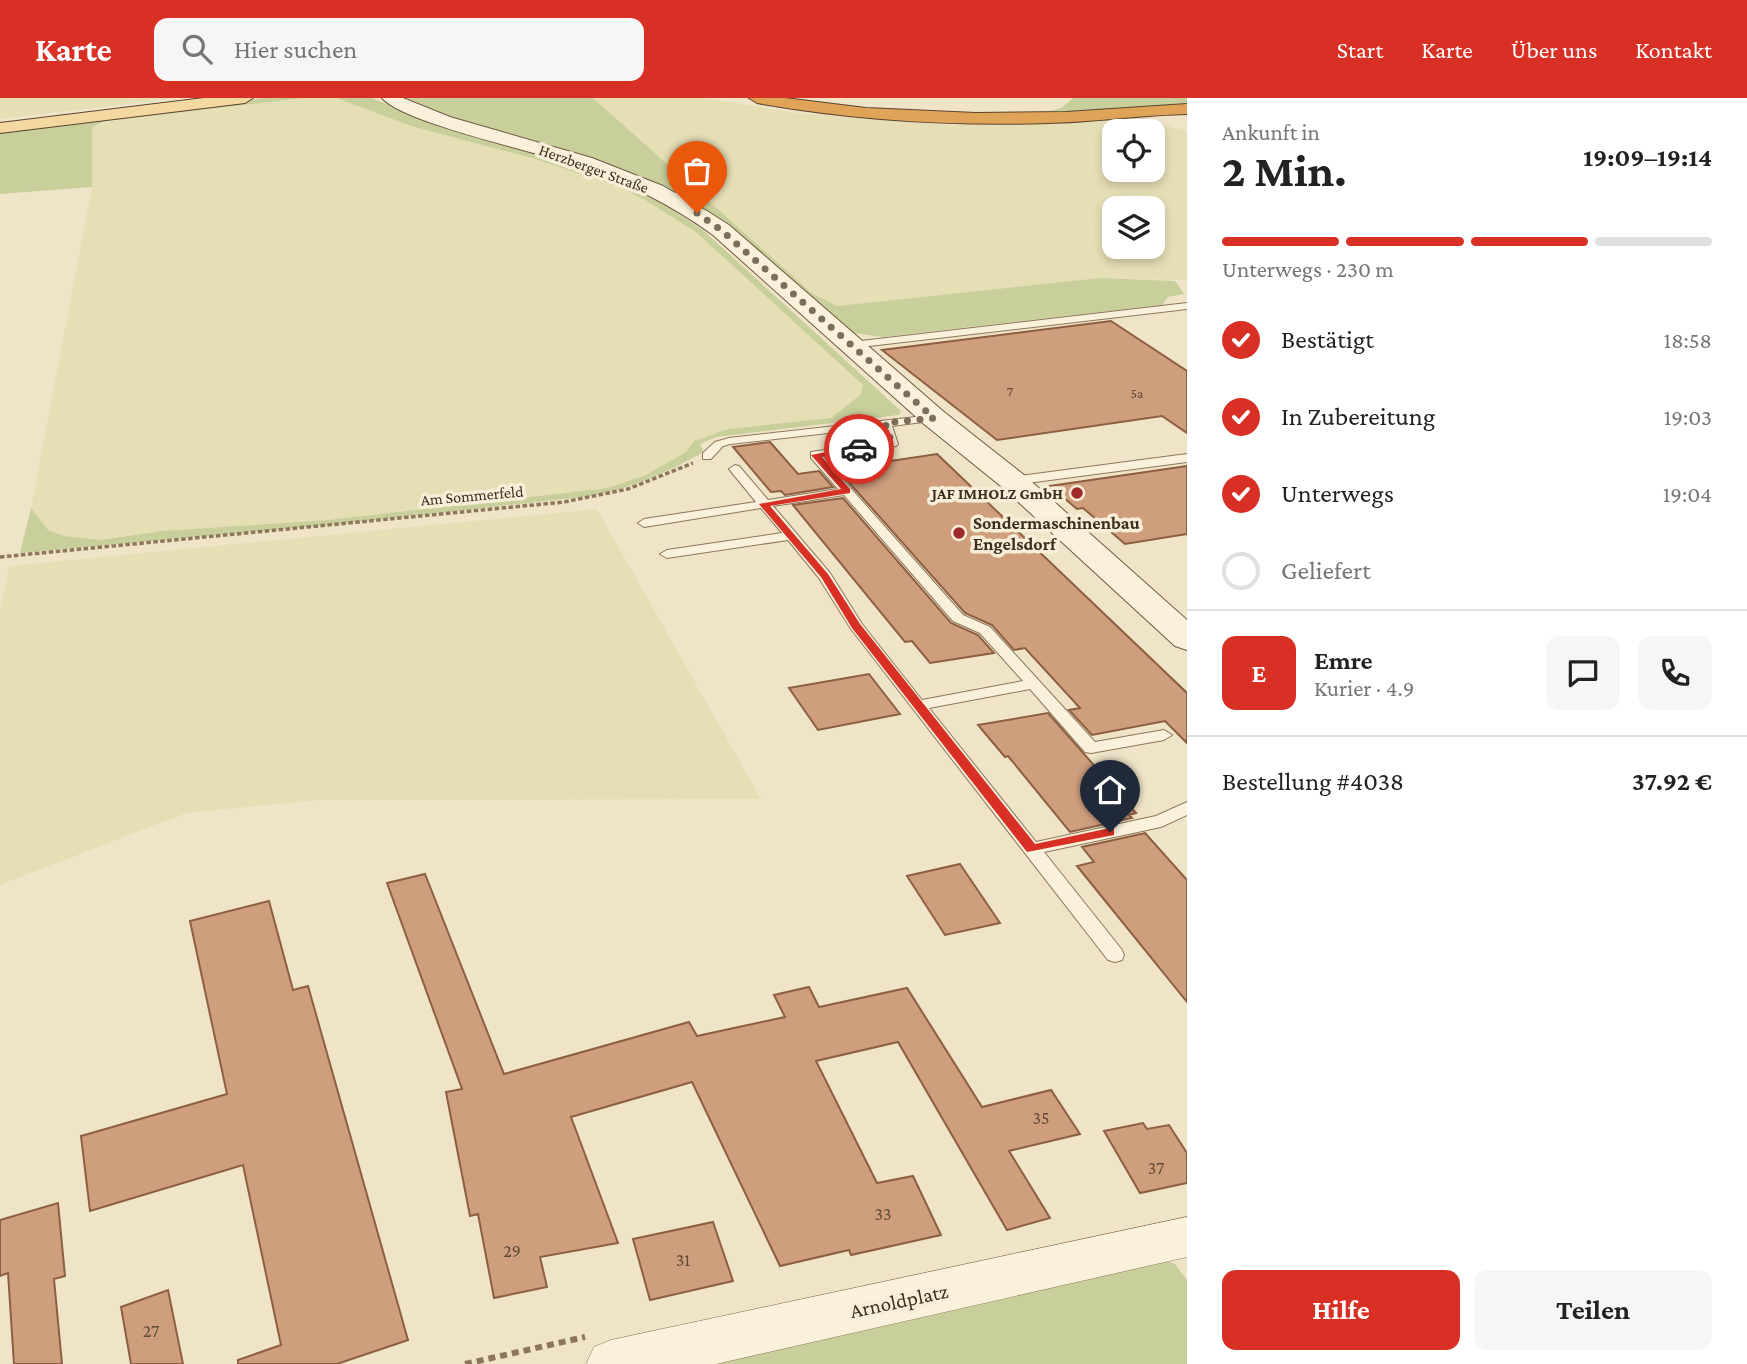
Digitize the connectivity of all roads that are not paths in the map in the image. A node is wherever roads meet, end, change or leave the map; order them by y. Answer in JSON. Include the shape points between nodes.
{"nodes":[{"id":1,"x":203,"y":98,"type":"edge"},
{"id":2,"x":245,"y":98,"type":"edge"},
{"id":3,"x":390,"y":98,"type":"edge"},
{"id":4,"x":757,"y":98,"type":"edge"},
{"id":5,"x":1066,"y":101,"type":"dead end"},
{"id":6,"x":1187,"y":109,"type":"edge"},
{"id":7,"x":993,"y":117,"type":"junction"},
{"id":8,"x":0,"y":125,"type":"edge"},
{"id":9,"x":1187,"y":306,"type":"edge"},
{"id":10,"x":852,"y":345,"type":"junction"},
{"id":11,"x":934,"y":418,"type":"junction"},
{"id":12,"x":885,"y":423,"type":"junction"},
{"id":13,"x":707,"y":456,"type":"road end"},
{"id":14,"x":1187,"y":458,"type":"edge"},
{"id":15,"x":735,"y":469,"type":"dead end"},
{"id":16,"x":1013,"y":481,"type":"junction"},
{"id":17,"x":847,"y":491,"type":"junction"},
{"id":18,"x":763,"y":504,"type":"junction"},
{"id":19,"x":644,"y":523,"type":"dead end"},
{"id":20,"x":790,"y":536,"type":"junction"},
{"id":21,"x":667,"y":554,"type":"dead end"},
{"id":22,"x":1187,"y":639,"type":"edge"},
{"id":23,"x":1034,"y":684,"type":"junction"},
{"id":24,"x":919,"y":705,"type":"junction"},
{"id":25,"x":1164,"y":735,"type":"dead end"},
{"id":26,"x":1187,"y":808,"type":"edge"},
{"id":27,"x":1032,"y":849,"type":"junction"},
{"id":28,"x":1115,"y":955,"type":"dead end"},
{"id":29,"x":1185,"y":1242,"type":"edge"},
{"id":30,"x":611,"y":1364,"type":"edge"}],
"edges":[{"from":1,"to":8,"type":"main road"},
{"from":2,"to":8,"type":"main road"},
{"from":3,"to":10,"type":"main road","name":"Herzberger Straße","via":[[442,120],[673,191]]},
{"from":4,"to":7,"type":"highway","via":[[890,114]]},
{"from":5,"to":7,"type":"highway","via":[[1041,111]]},
{"from":6,"to":7,"type":"highway"},
{"from":9,"to":10,"type":"lane"},
{"from":10,"to":11,"type":"main road","name":"Herzberger Straße"},
{"from":11,"to":12,"type":"lane"},
{"from":11,"to":16,"type":"main road","name":"Herzberger Straße"},
{"from":12,"to":13,"type":"lane","via":[[729,440]]},
{"from":12,"to":17,"type":"lane","via":[[892,444],[816,455]]},
{"from":14,"to":16,"type":"lane"},
{"from":15,"to":18,"type":"lane"},
{"from":16,"to":22,"type":"main road","name":"Herzberger Straße"},
{"from":17,"to":18,"type":"lane"},
{"from":17,"to":23,"type":"lane","via":[[958,618],[985,630]]},
{"from":18,"to":19,"type":"lane"},
{"from":18,"to":20,"type":"lane"},
{"from":20,"to":21,"type":"lane"},
{"from":20,"to":24,"type":"lane","via":[[825,576],[856,626]]},
{"from":23,"to":24,"type":"lane"},
{"from":23,"to":25,"type":"lane","via":[[1091,748]]},
{"from":24,"to":27,"type":"lane"},
{"from":26,"to":27,"type":"lane","via":[[1161,821]]},
{"from":27,"to":28,"type":"lane"},
{"from":29,"to":30,"type":"street","name":"Arnoldplatz"}]}
